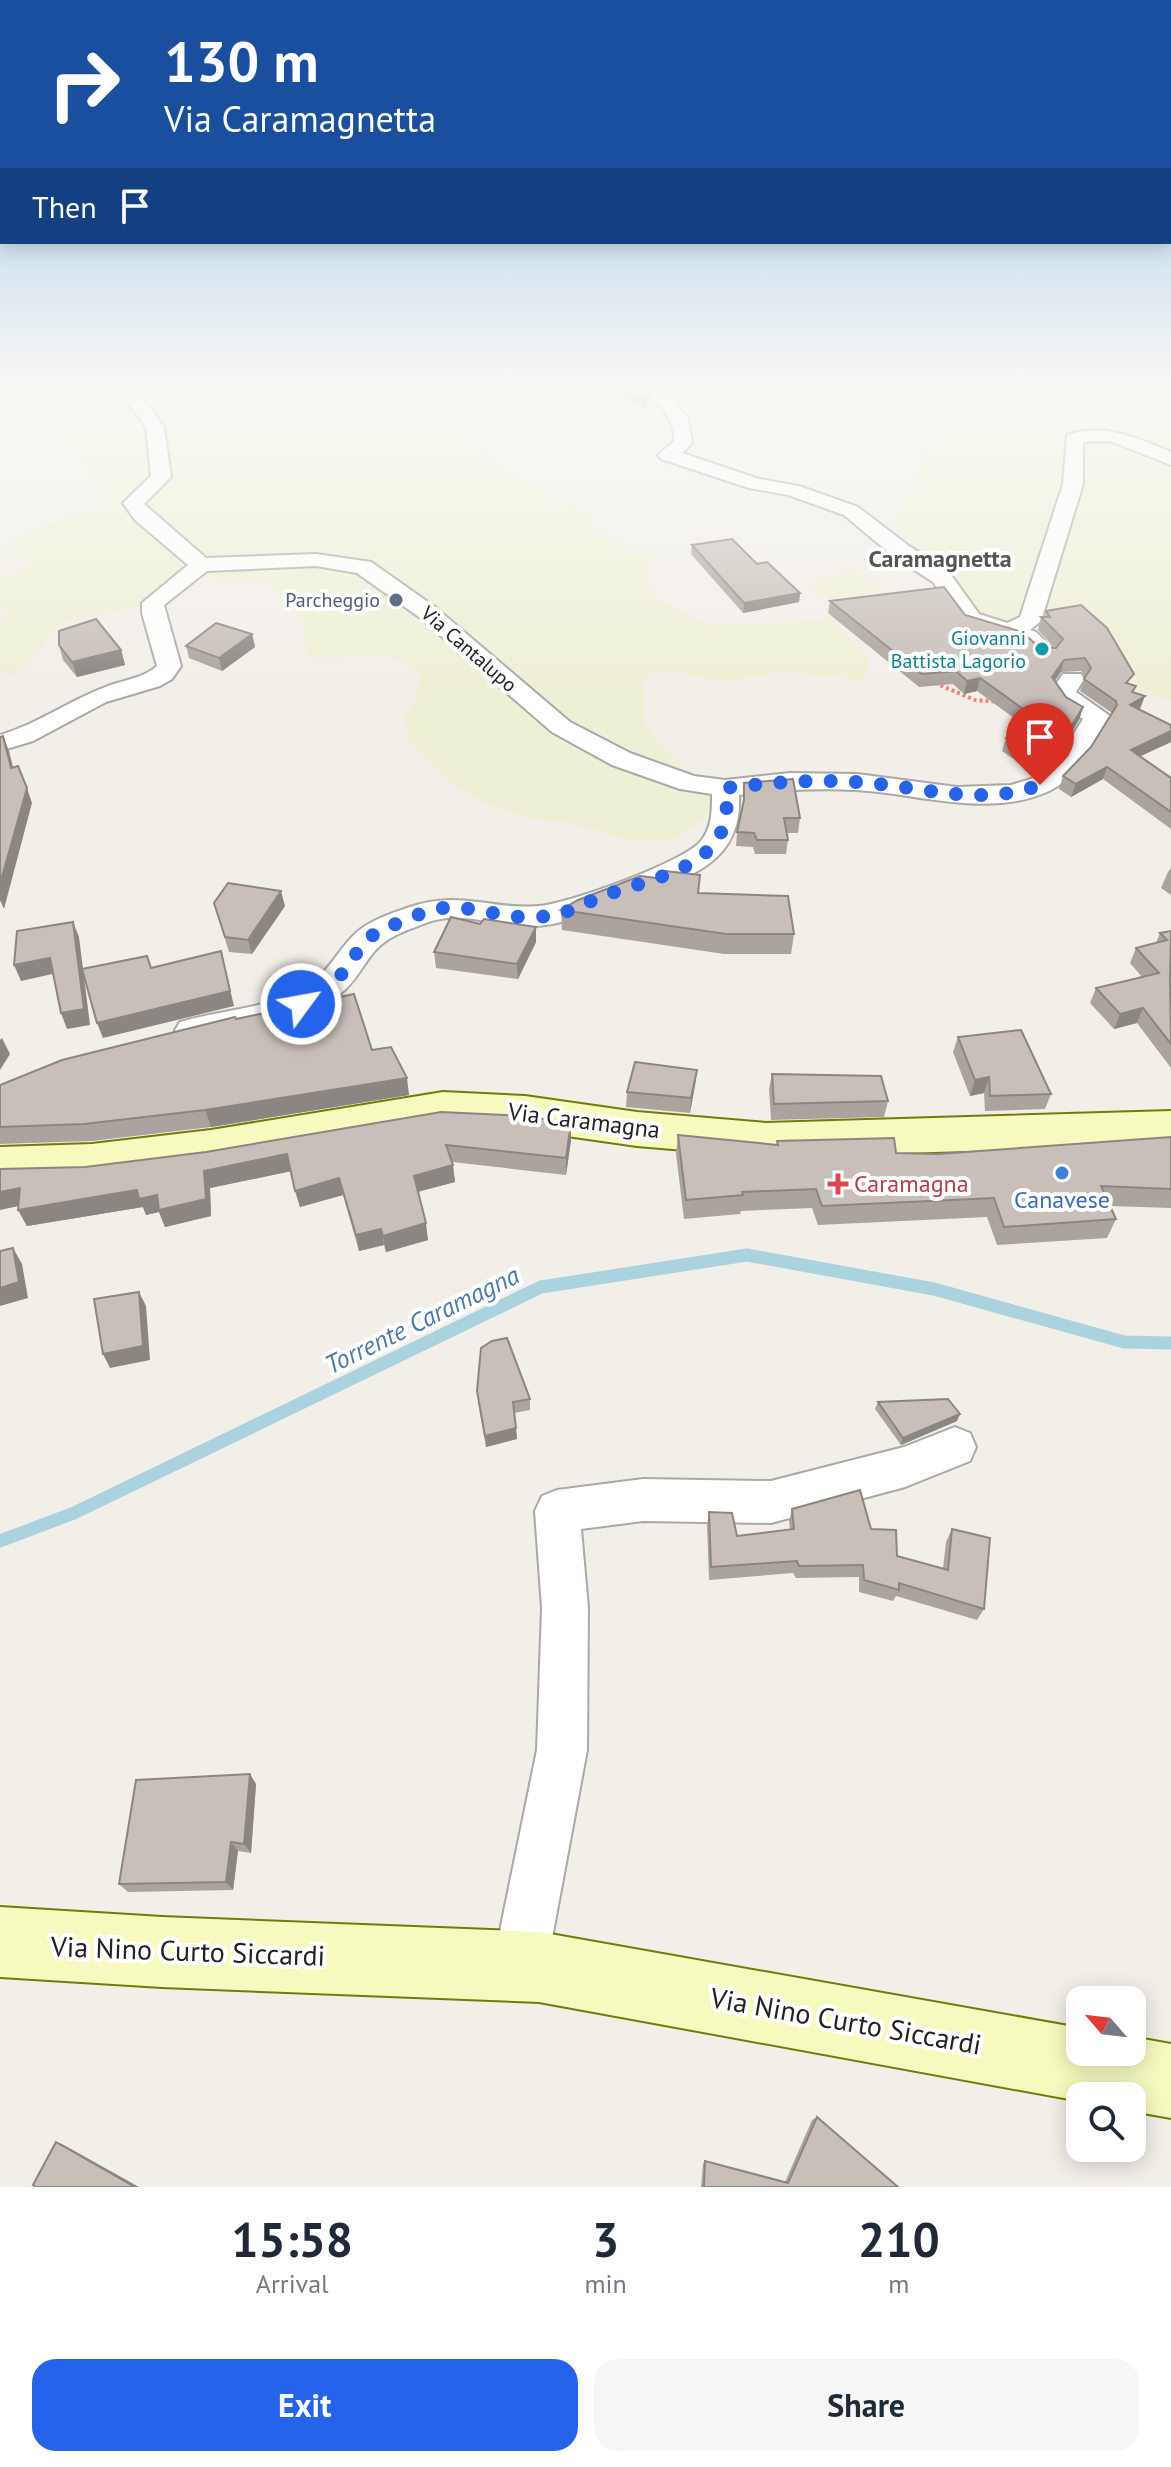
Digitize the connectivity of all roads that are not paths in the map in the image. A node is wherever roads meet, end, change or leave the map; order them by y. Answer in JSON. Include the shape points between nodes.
{"nodes":[{"id":1,"x":150,"y":487,"type":"edge"},
{"id":2,"x":774,"y":487,"type":"edge"},
{"id":3,"x":1072,"y":487,"type":"edge"},
{"id":4,"x":201,"y":565,"type":"junction"},
{"id":5,"x":1011,"y":630,"type":"junction"},
{"id":6,"x":1044,"y":652,"type":"edge"},
{"id":7,"x":1067,"y":674,"type":"edge"},
{"id":8,"x":0,"y":743,"type":"edge"},
{"id":9,"x":725,"y":788,"type":"junction"},
{"id":10,"x":163,"y":1037,"type":"edge"},
{"id":11,"x":1171,"y":1128,"type":"edge"},
{"id":12,"x":0,"y":1165,"type":"edge"},
{"id":13,"x":955,"y":1447,"type":"dead end"},
{"id":14,"x":0,"y":1942,"type":"edge"},
{"id":15,"x":520,"y":1965,"type":"junction"},
{"id":16,"x":1171,"y":2081,"type":"edge"}],
"edges":[{"from":1,"to":4,"type":"street","via":[[133,503]]},
{"from":2,"to":5,"type":"street","via":[[851,511],[941,577],[971,619]]},
{"from":3,"to":5,"type":"street","via":[[1030,621]]},
{"from":4,"to":8,"type":"street","via":[[153,603],[169,661],[163,674],[97,697]]},
{"from":4,"to":9,"type":"street","name":"Via Cantalupo","via":[[316,560],[363,567],[427,612],[561,727],[654,772]]},
{"from":5,"to":6,"type":"street"},
{"from":7,"to":9,"type":"street","name":"Via Cantalupo","via":[[1064,695],[1097,716],[1067,761],[1040,785],[979,796],[857,782],[790,781]]},
{"from":9,"to":10,"type":"street","via":[[728,806],[719,836],[690,864],[661,879],[564,914],[510,917],[437,910],[367,939],[333,984],[301,1004]]},
{"from":11,"to":12,"type":"street","name":"Via Caramagna","via":[[766,1140],[443,1109],[211,1148],[92,1162]]},
{"from":13,"to":15,"type":"street","via":[[905,1467],[771,1502],[643,1500],[557,1511],[565,1608],[562,1750]]},
{"from":14,"to":15,"type":"street","name":"Via Nino Curto Siccardi"},
{"from":15,"to":16,"type":"street","name":"Via Nino Curto Siccardi"}]}
